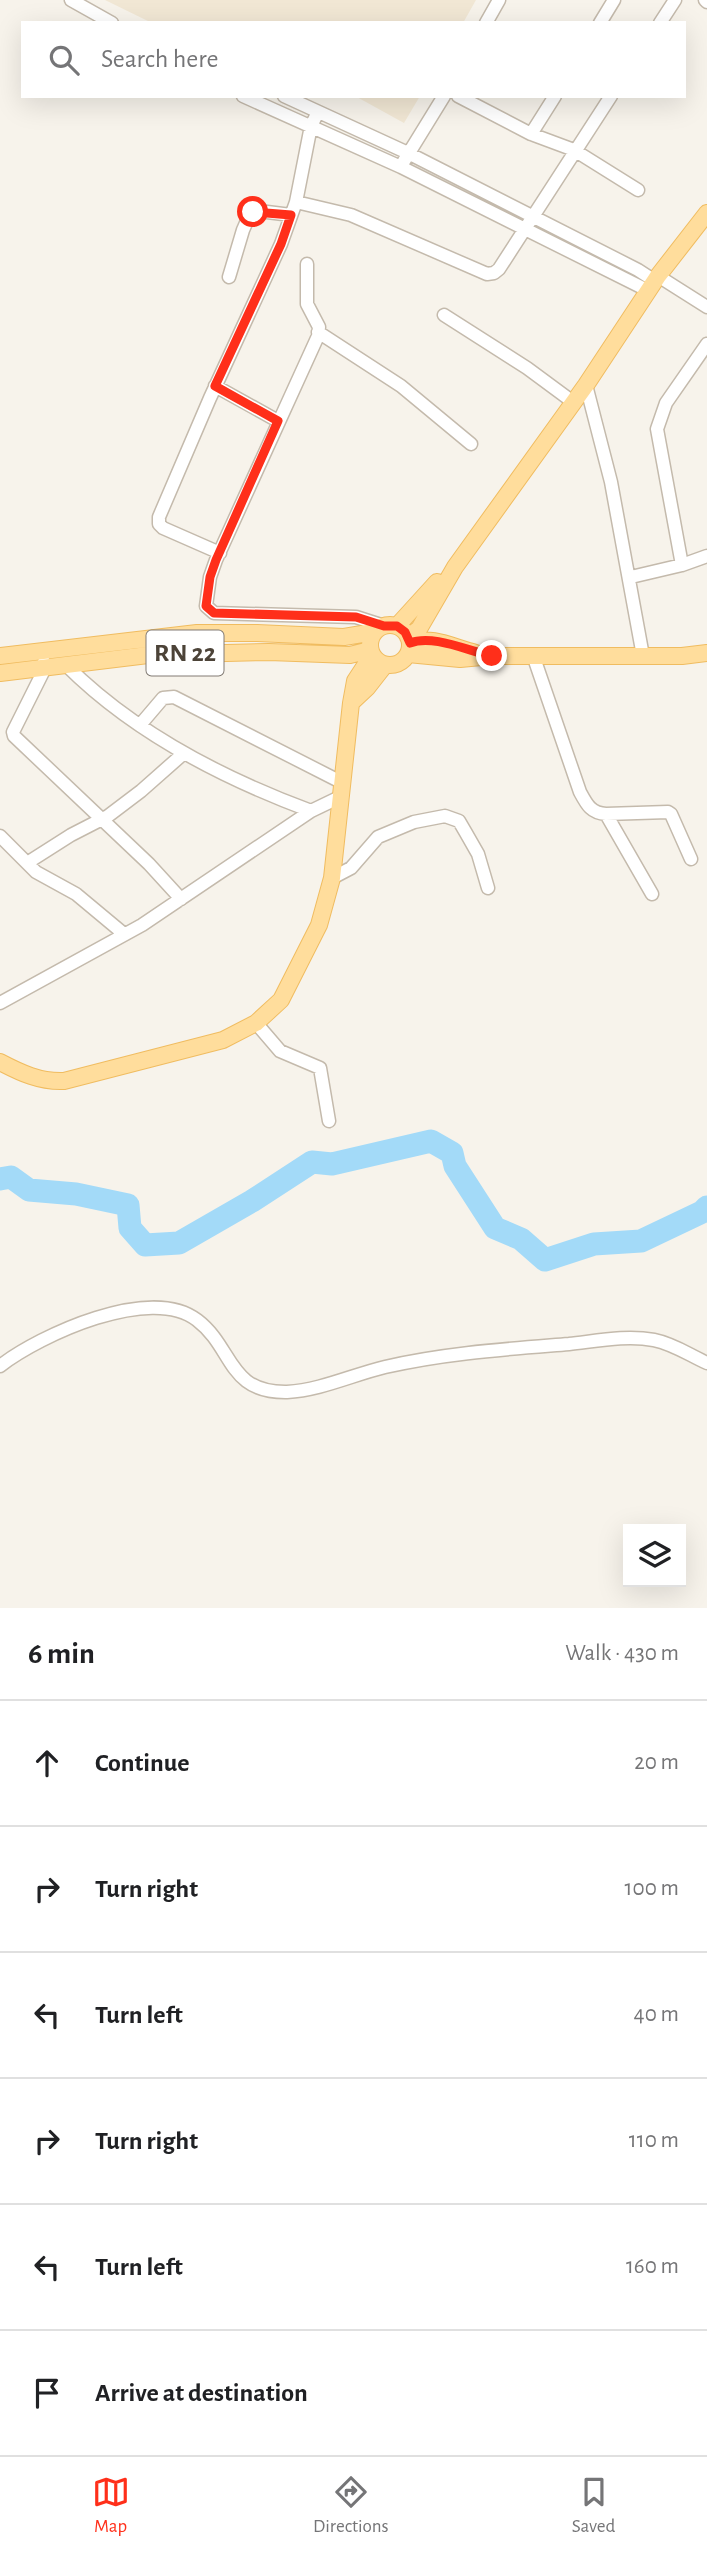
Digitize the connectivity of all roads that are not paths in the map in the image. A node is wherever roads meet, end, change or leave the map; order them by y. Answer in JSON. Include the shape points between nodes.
{"nodes":[{"id":1,"x":72,"y":0,"type":"edge"},
{"id":2,"x":499,"y":0,"type":"edge"},
{"id":3,"x":614,"y":0,"type":"edge"},
{"id":4,"x":675,"y":0,"type":"edge"},
{"id":5,"x":109,"y":21,"type":"edge"},
{"id":6,"x":487,"y":21,"type":"edge"},
{"id":7,"x":601,"y":21,"type":"edge"},
{"id":8,"x":661,"y":21,"type":"edge"},
{"id":9,"x":248,"y":98,"type":"edge"},
{"id":10,"x":288,"y":98,"type":"edge"},
{"id":11,"x":443,"y":98,"type":"edge"},
{"id":12,"x":462,"y":98,"type":"edge"},
{"id":13,"x":554,"y":98,"type":"edge"},
{"id":14,"x":610,"y":98,"type":"edge"},
{"id":15,"x":318,"y":112,"type":"junction"},
{"id":16,"x":311,"y":126,"type":"junction"},
{"id":17,"x":531,"y":134,"type":"junction"},
{"id":18,"x":574,"y":150,"type":"junction"},
{"id":19,"x":408,"y":153,"type":"junction"},
{"id":20,"x":401,"y":167,"type":"junction"},
{"id":21,"x":638,"y":190,"type":"dead end"},
{"id":22,"x":296,"y":202,"type":"junction"},
{"id":23,"x":707,"y":213,"type":"edge"},
{"id":24,"x":291,"y":215,"type":"junction"},
{"id":25,"x":532,"y":216,"type":"junction"},
{"id":26,"x":525,"y":229,"type":"junction"},
{"id":27,"x":307,"y":264,"type":"dead end"},
{"id":28,"x":229,"y":277,"type":"dead end"},
{"id":29,"x":654,"y":283,"type":"junction"},
{"id":30,"x":707,"y":307,"type":"edge"},
{"id":31,"x":444,"y":315,"type":"dead end"},
{"id":32,"x":318,"y":332,"type":"junction"},
{"id":33,"x":707,"y":344,"type":"edge"},
{"id":34,"x":586,"y":385,"type":"junction"},
{"id":35,"x":215,"y":386,"type":"junction"},
{"id":36,"x":573,"y":402,"type":"junction"},
{"id":37,"x":278,"y":421,"type":"junction"},
{"id":38,"x":471,"y":444,"type":"dead end"},
{"id":39,"x":220,"y":553,"type":"junction"},
{"id":40,"x":707,"y":556,"type":"edge"},
{"id":41,"x":682,"y":565,"type":"junction"},
{"id":42,"x":631,"y":577,"type":"junction"},
{"id":43,"x":304,"y":635,"type":"junction"},
{"id":44,"x":397,"y":636,"type":"junction"},
{"id":45,"x":43,"y":650,"type":"junction"},
{"id":46,"x":303,"y":653,"type":"junction"},
{"id":47,"x":707,"y":653,"type":"edge"},
{"id":48,"x":0,"y":656,"type":"edge"},
{"id":49,"x":643,"y":656,"type":"junction"},
{"id":50,"x":376,"y":657,"type":"junction"},
{"id":51,"x":534,"y":658,"type":"junction"},
{"id":52,"x":66,"y":665,"type":"junction"},
{"id":53,"x":45,"y":668,"type":"junction"},
{"id":54,"x":0,"y":673,"type":"edge"},
{"id":55,"x":140,"y":725,"type":"junction"},
{"id":56,"x":184,"y":753,"type":"junction"},
{"id":57,"x":341,"y":790,"type":"junction"},
{"id":58,"x":311,"y":811,"type":"junction"},
{"id":59,"x":606,"y":814,"type":"junction"},
{"id":60,"x":101,"y":819,"type":"junction"},
{"id":61,"x":0,"y":836,"type":"edge"},
{"id":62,"x":691,"y":859,"type":"dead end"},
{"id":63,"x":27,"y":863,"type":"junction"},
{"id":64,"x":332,"y":878,"type":"junction"},
{"id":65,"x":488,"y":888,"type":"dead end"},
{"id":66,"x":652,"y":894,"type":"dead end"},
{"id":67,"x":181,"y":899,"type":"junction"},
{"id":68,"x":124,"y":934,"type":"junction"},
{"id":69,"x":0,"y":1003,"type":"edge"},
{"id":70,"x":256,"y":1023,"type":"junction"},
{"id":71,"x":0,"y":1062,"type":"edge"},
{"id":72,"x":329,"y":1121,"type":"dead end"},
{"id":73,"x":707,"y":1363,"type":"edge"},
{"id":74,"x":0,"y":1366,"type":"edge"}],
"edges":[{"from":1,"to":5,"type":"street"},
{"from":2,"to":6,"type":"street"},
{"from":3,"to":7,"type":"street"},
{"from":4,"to":8,"type":"street"},
{"from":9,"to":16,"type":"street"},
{"from":10,"to":15,"type":"street"},
{"from":11,"to":19,"type":"street"},
{"from":12,"to":17,"type":"street"},
{"from":13,"to":17,"type":"street"},
{"from":14,"to":18,"type":"street"},
{"from":15,"to":16,"type":"street"},
{"from":15,"to":19,"type":"street"},
{"from":16,"to":20,"type":"street"},
{"from":16,"to":22,"type":"street"},
{"from":17,"to":18,"type":"street"},
{"from":18,"to":21,"type":"street"},
{"from":18,"to":25,"type":"street"},
{"from":19,"to":20,"type":"street"},
{"from":19,"to":25,"type":"street"},
{"from":20,"to":26,"type":"street"},
{"from":22,"to":24,"type":"street"},
{"from":22,"to":26,"type":"street","via":[[351,215],[491,274]]},
{"from":23,"to":29,"type":"main road"},
{"from":24,"to":28,"type":"street","via":[[250,214]]},
{"from":24,"to":35,"type":"street"},
{"from":25,"to":26,"type":"street"},
{"from":25,"to":29,"type":"street","via":[[638,270]]},
{"from":26,"to":29,"type":"street"},
{"from":27,"to":32,"type":"street","via":[[307,304]]},
{"from":29,"to":30,"type":"street"},
{"from":29,"to":34,"type":"main road"},
{"from":31,"to":36,"type":"street"},
{"from":32,"to":37,"type":"street"},
{"from":32,"to":38,"type":"street","via":[[401,386]]},
{"from":33,"to":41,"type":"street","via":[[666,403],[656,429]]},
{"from":34,"to":36,"type":"main road"},
{"from":34,"to":42,"type":"street"},
{"from":35,"to":37,"type":"street"},
{"from":35,"to":39,"type":"street","via":[[158,522]]},
{"from":36,"to":44,"type":"main road","via":[[455,567],[419,629]]},
{"from":37,"to":39,"type":"street"},
{"from":39,"to":44,"type":"street","via":[[210,577],[206,606],[214,613],[356,617]]},
{"from":40,"to":41,"type":"street"},
{"from":41,"to":42,"type":"street"},
{"from":42,"to":49,"type":"street"},
{"from":43,"to":44,"type":"main road","number":"RN 22"},
{"from":43,"to":45,"type":"main road","number":"RN 22","via":[[197,633]]},
{"from":43,"to":46,"type":"main road"},
{"from":44,"to":50,"type":"main road","via":[[371,638]]},
{"from":44,"to":50,"type":"main road","via":[[400,663]]},
{"from":44,"to":51,"type":"main road","number":"RN 22","via":[[492,656]]},
{"from":45,"to":48,"type":"main road","number":"RN 22"},
{"from":45,"to":53,"type":"street"},
{"from":46,"to":50,"type":"main road","number":"RN 22"},
{"from":46,"to":52,"type":"main road","number":"RN 22","via":[[148,655]]},
{"from":47,"to":49,"type":"main road","number":"RN 22"},
{"from":49,"to":51,"type":"main road","number":"RN 22"},
{"from":50,"to":57,"type":"main road","via":[[355,681]]},
{"from":51,"to":59,"type":"street","via":[[580,792],[593,811]]},
{"from":52,"to":53,"type":"main road","number":"RN 22"},
{"from":52,"to":55,"type":"street"},
{"from":53,"to":54,"type":"main road","number":"RN 22"},
{"from":53,"to":60,"type":"street","via":[[13,734]]},
{"from":55,"to":56,"type":"street"},
{"from":55,"to":57,"type":"street","via":[[169,696]]},
{"from":56,"to":58,"type":"street","via":[[257,791]]},
{"from":56,"to":60,"type":"street"},
{"from":57,"to":58,"type":"street"},
{"from":57,"to":64,"type":"main road"},
{"from":58,"to":67,"type":"street"},
{"from":59,"to":62,"type":"street","via":[[668,812]]},
{"from":59,"to":66,"type":"street"},
{"from":60,"to":63,"type":"street"},
{"from":60,"to":67,"type":"street"},
{"from":61,"to":63,"type":"street"},
{"from":63,"to":68,"type":"street","via":[[76,894]]},
{"from":64,"to":65,"type":"street","via":[[351,868],[378,837],[414,822],[445,816],[459,821],[478,854]]},
{"from":64,"to":70,"type":"main road","via":[[319,925],[301,965],[281,1000]]},
{"from":67,"to":68,"type":"street"},
{"from":68,"to":69,"type":"street"},
{"from":70,"to":71,"type":"main road","via":[[195,1049],[64,1081],[36,1079]]},
{"from":70,"to":72,"type":"street","via":[[280,1051],[320,1068]]},
{"from":73,"to":74,"type":"street","via":[[667,1344],[624,1338],[434,1358],[284,1392],[244,1380],[197,1319],[149,1308],[70,1327]]}]}
